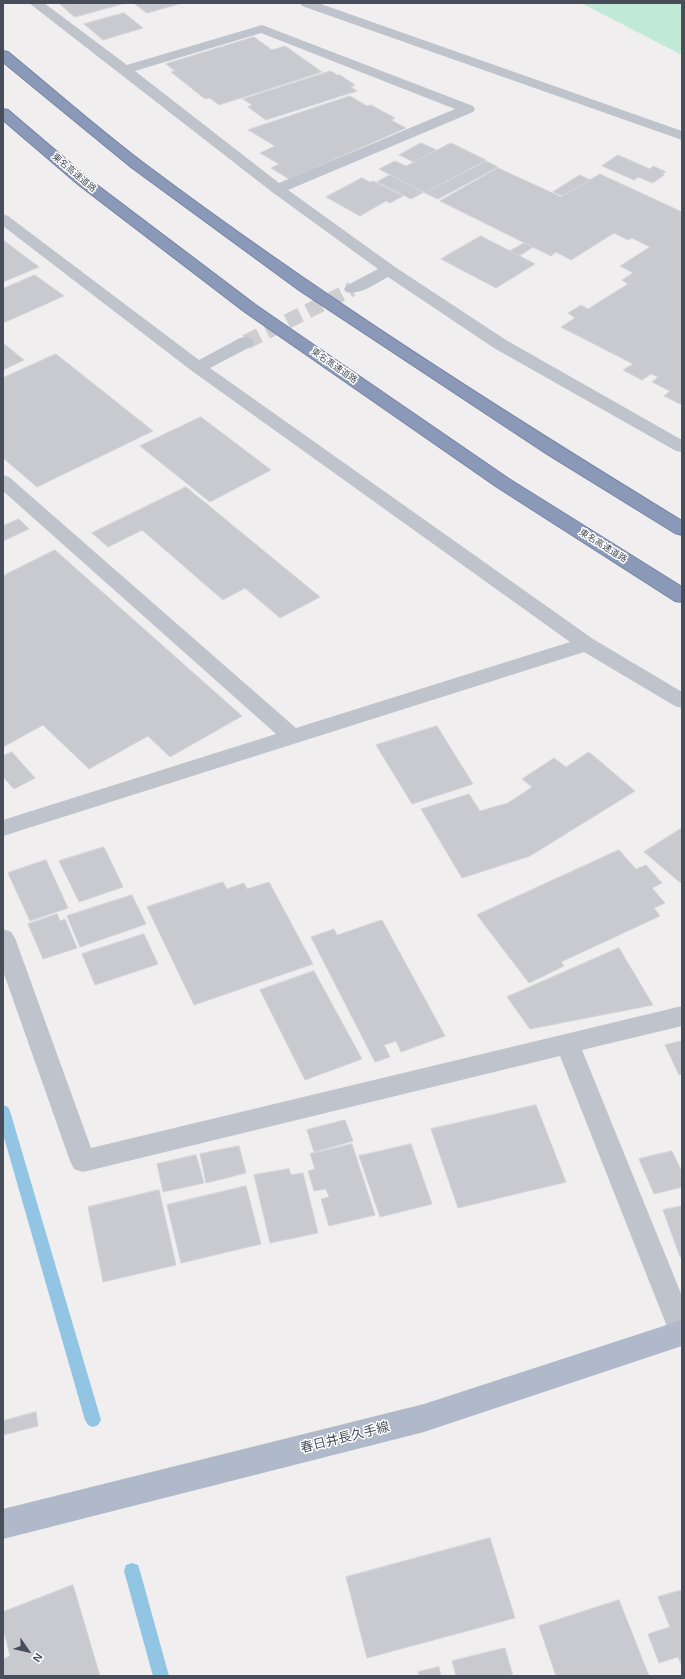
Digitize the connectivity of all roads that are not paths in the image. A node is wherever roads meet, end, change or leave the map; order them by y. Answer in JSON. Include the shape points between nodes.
{"nodes":[{"id":1,"x":36,"y":3,"type":"edge"},
{"id":2,"x":306,"y":3,"type":"edge"},
{"id":3,"x":3,"y":55,"type":"edge"},
{"id":4,"x":125,"y":70,"type":"junction"},
{"id":5,"x":3,"y":113,"type":"edge"},
{"id":6,"x":682,"y":136,"type":"edge"},
{"id":7,"x":277,"y":190,"type":"junction"},
{"id":8,"x":3,"y":219,"type":"edge"},
{"id":9,"x":389,"y":270,"type":"junction"},
{"id":10,"x":352,"y":289,"type":"tunnel mouth"},
{"id":11,"x":246,"y":342,"type":"tunnel mouth"},
{"id":12,"x":198,"y":367,"type":"junction"},
{"id":13,"x":682,"y":447,"type":"edge"},
{"id":14,"x":3,"y":481,"type":"edge"},
{"id":15,"x":682,"y":529,"type":"edge"},
{"id":16,"x":682,"y":596,"type":"edge"},
{"id":17,"x":586,"y":644,"type":"junction"},
{"id":18,"x":682,"y":701,"type":"edge"},
{"id":19,"x":292,"y":736,"type":"junction"},
{"id":20,"x":3,"y":828,"type":"edge"},
{"id":21,"x":3,"y":938,"type":"edge"},
{"id":22,"x":682,"y":1016,"type":"edge"},
{"id":23,"x":568,"y":1045,"type":"junction"},
{"id":24,"x":682,"y":1330,"type":"edge"},
{"id":25,"x":682,"y":1333,"type":"edge"},
{"id":26,"x":3,"y":1524,"type":"edge"}],
"edges":[{"from":1,"to":4,"type":"street"},
{"from":2,"to":6,"type":"lane"},
{"from":3,"to":15,"type":"highway","via":[[136,164],[305,287],[553,450]]},
{"from":4,"to":7,"type":"street"},
{"from":4,"to":7,"type":"street","via":[[262,30],[468,109]]},
{"from":5,"to":16,"type":"highway","name":"東名高速道路","via":[[84,182],[251,309],[503,483]]},
{"from":7,"to":9,"type":"street"},
{"from":8,"to":12,"type":"street"},
{"from":9,"to":10,"type":"street"},
{"from":9,"to":13,"type":"street","via":[[500,344]]},
{"from":11,"to":12,"type":"street"},
{"from":12,"to":17,"type":"street"},
{"from":14,"to":19,"type":"street"},
{"from":17,"to":18,"type":"street"},
{"from":17,"to":19,"type":"street"},
{"from":19,"to":20,"type":"street"},
{"from":21,"to":23,"type":"street","via":[[83,1161]]},
{"from":22,"to":23,"type":"street"},
{"from":23,"to":24,"type":"street"},
{"from":25,"to":26,"type":"main road","name":"春日井長久手線","via":[[424,1418]]}]}
